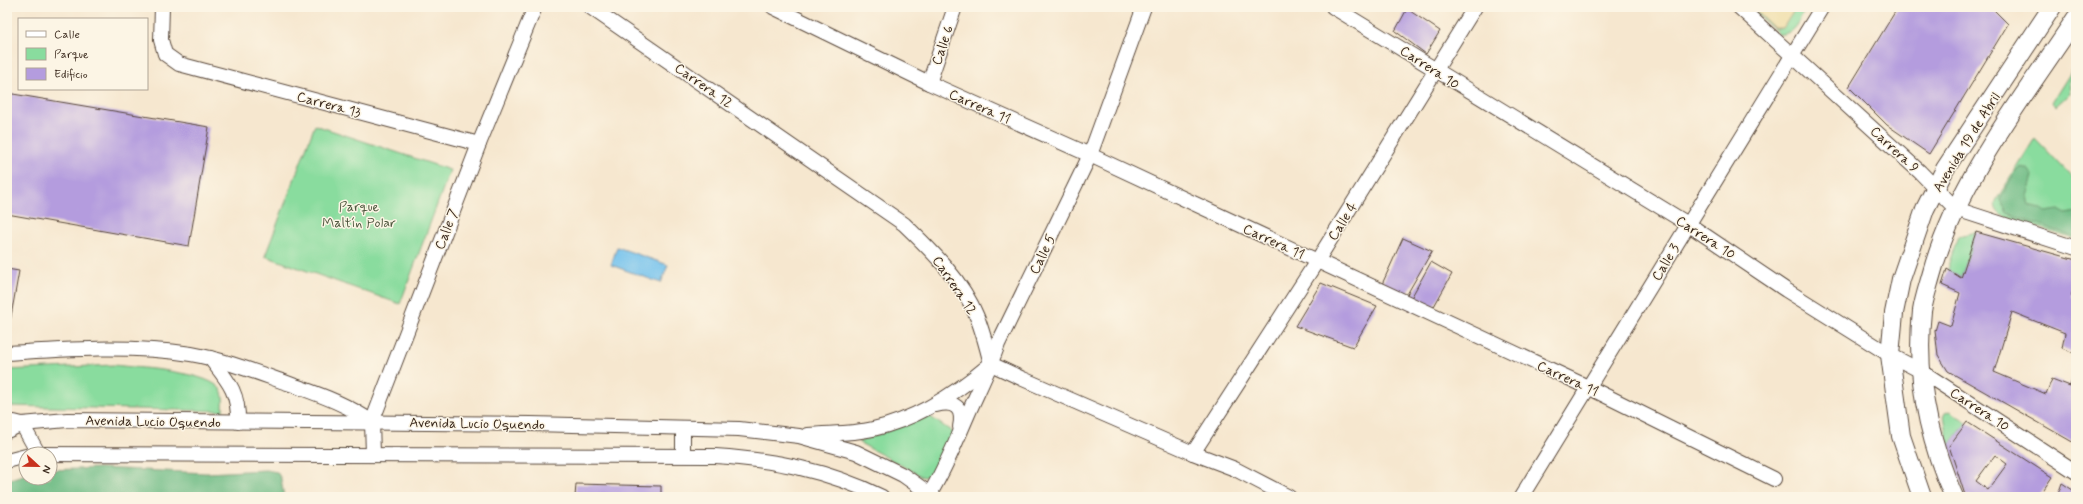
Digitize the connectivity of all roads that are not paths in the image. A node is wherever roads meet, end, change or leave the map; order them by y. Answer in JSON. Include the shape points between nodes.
{"nodes":[{"id":1,"x":162,"y":7,"type":"edge"},
{"id":2,"x":535,"y":7,"type":"edge"},
{"id":3,"x":590,"y":7,"type":"edge"},
{"id":4,"x":773,"y":7,"type":"edge"},
{"id":5,"x":955,"y":7,"type":"edge"},
{"id":6,"x":1144,"y":7,"type":"edge"},
{"id":7,"x":1333,"y":7,"type":"edge"},
{"id":8,"x":1474,"y":7,"type":"edge"},
{"id":9,"x":1738,"y":7,"type":"edge"},
{"id":10,"x":1822,"y":7,"type":"edge"},
{"id":11,"x":2052,"y":7,"type":"edge"},
{"id":12,"x":2076,"y":18,"type":"edge"},
{"id":13,"x":1792,"y":56,"type":"junction"},
{"id":14,"x":1434,"y":71,"type":"junction"},
{"id":15,"x":929,"y":83,"type":"junction"},
{"id":16,"x":479,"y":144,"type":"junction"},
{"id":17,"x":1090,"y":155,"type":"junction"},
{"id":18,"x":1935,"y":188,"type":"junction"},
{"id":19,"x":1956,"y":209,"type":"junction"},
{"id":20,"x":1688,"y":224,"type":"junction"},
{"id":21,"x":2076,"y":248,"type":"edge"},
{"id":22,"x":1317,"y":261,"type":"junction"},
{"id":23,"x":7,"y":353,"type":"edge"},
{"id":24,"x":1890,"y":355,"type":"junction"},
{"id":25,"x":210,"y":358,"type":"junction"},
{"id":26,"x":991,"y":364,"type":"junction"},
{"id":27,"x":1921,"y":371,"type":"junction"},
{"id":28,"x":1590,"y":388,"type":"junction"},
{"id":29,"x":934,"y":406,"type":"junction"},
{"id":30,"x":7,"y":421,"type":"edge"},
{"id":31,"x":238,"y":422,"type":"junction"},
{"id":32,"x":372,"y":422,"type":"junction"},
{"id":33,"x":22,"y":424,"type":"junction"},
{"id":34,"x":683,"y":428,"type":"junction"},
{"id":35,"x":7,"y":431,"type":"edge"},
{"id":36,"x":959,"y":434,"type":"junction"},
{"id":37,"x":799,"y":436,"type":"junction"},
{"id":38,"x":30,"y":446,"type":"edge"},
{"id":39,"x":1193,"y":453,"type":"junction"},
{"id":40,"x":58,"y":454,"type":"edge"},
{"id":41,"x":373,"y":454,"type":"junction"},
{"id":42,"x":683,"y":455,"type":"junction"},
{"id":43,"x":18,"y":458,"type":"edge"},
{"id":44,"x":7,"y":461,"type":"edge"},
{"id":45,"x":2076,"y":472,"type":"edge"},
{"id":46,"x":1774,"y":479,"type":"dead end"},
{"id":47,"x":931,"y":496,"type":"edge"},
{"id":48,"x":882,"y":497,"type":"edge"},
{"id":49,"x":1289,"y":497,"type":"edge"},
{"id":50,"x":1521,"y":497,"type":"edge"},
{"id":51,"x":1922,"y":497,"type":"edge"},
{"id":52,"x":1954,"y":497,"type":"edge"}],
"edges":[{"from":1,"to":16,"type":"street","name":"Carrera 13","via":[[161,40],[165,54],[179,64]]},
{"from":2,"to":16,"type":"street","name":"Calle 7"},
{"from":3,"to":26,"type":"street","name":"Carrera 12","via":[[904,224],[938,256],[959,286],[977,316]]},
{"from":4,"to":15,"type":"street","name":"Carrera 11"},
{"from":5,"to":15,"type":"street","name":"Calle 6"},
{"from":6,"to":17,"type":"street","name":"Calle 5"},
{"from":7,"to":14,"type":"street","name":"Carrera 10"},
{"from":8,"to":14,"type":"street","name":"Calle 4"},
{"from":9,"to":13,"type":"street","name":"Carrera 9"},
{"from":10,"to":13,"type":"street","name":"Calle 3"},
{"from":11,"to":18,"type":"street","name":"Avenida 19 de Abril"},
{"from":12,"to":19,"type":"street","name":"Avenida 19 de Abril","via":[[1997,137]]},
{"from":13,"to":18,"type":"street","name":"Carrera 9"},
{"from":13,"to":20,"type":"street","name":"Calle 3"},
{"from":14,"to":20,"type":"street","name":"Carrera 10"},
{"from":14,"to":22,"type":"street","name":"Calle 4"},
{"from":15,"to":17,"type":"street","name":"Carrera 11"},
{"from":16,"to":32,"type":"street","name":"Calle 7"},
{"from":17,"to":22,"type":"street","name":"Carrera 11"},
{"from":17,"to":26,"type":"street","name":"Calle 5","via":[[998,344]]},
{"from":18,"to":19,"type":"street","name":"Carrera 9"},
{"from":18,"to":24,"type":"street","name":"Avenida 19 de Abril","via":[[1924,209],[1901,280],[1894,313]]},
{"from":19,"to":21,"type":"street","name":"Carrera 9"},
{"from":19,"to":27,"type":"street","name":"Avenida 19 de Abril","via":[[1934,264],[1923,310]]},
{"from":20,"to":24,"type":"street","name":"Carrera 10"},
{"from":20,"to":28,"type":"street","name":"Calle 3"},
{"from":22,"to":28,"type":"street","name":"Carrera 11"},
{"from":22,"to":39,"type":"street","name":"Calle 4"},
{"from":23,"to":25,"type":"street","via":[[122,348]]},
{"from":24,"to":27,"type":"street","name":"Carrera 10"},
{"from":24,"to":51,"type":"street","name":"Avenida 19 de Abril","via":[[1901,436]]},
{"from":25,"to":31,"type":"street","via":[[232,387],[238,405]]},
{"from":25,"to":32,"type":"street","via":[[253,370],[324,396],[351,408]]},
{"from":26,"to":29,"type":"street","via":[[965,386]]},
{"from":26,"to":36,"type":"street","name":"Calle 5"},
{"from":26,"to":39,"type":"street"},
{"from":27,"to":45,"type":"street","name":"Carrera 10"},
{"from":27,"to":52,"type":"street","name":"Avenida 19 de Abril","via":[[1923,397],[1935,444]]},
{"from":28,"to":46,"type":"street","name":"Carrera 11"},
{"from":28,"to":50,"type":"street","name":"Calle 3"},
{"from":29,"to":36,"type":"street","via":[[946,403],[957,407],[962,418]]},
{"from":29,"to":37,"type":"street","via":[[871,430]]},
{"from":30,"to":33,"type":"street"},
{"from":31,"to":32,"type":"street","name":"Avenida Lucio Oquendo"},
{"from":31,"to":33,"type":"street","name":"Avenida Lucio Oquendo","via":[[67,420]]},
{"from":32,"to":34,"type":"street","name":"Avenida Lucio Oquendo"},
{"from":32,"to":41,"type":"street","name":"Calle 7"},
{"from":33,"to":35,"type":"street","name":"Avenida Lucio Oquendo"},
{"from":33,"to":38,"type":"street"},
{"from":34,"to":37,"type":"street","name":"Avenida Lucio Oquendo","via":[[739,428]]},
{"from":34,"to":42,"type":"street"},
{"from":36,"to":47,"type":"street","name":"Calle 5"},
{"from":37,"to":47,"type":"street","name":"Avenida Lucio Oquendo","via":[[856,452],[903,475]]},
{"from":39,"to":49,"type":"street","via":[[1235,469]]},
{"from":40,"to":41,"type":"street"},
{"from":41,"to":42,"type":"street"},
{"from":42,"to":48,"type":"street","via":[[738,457],[788,464],[824,474]]},
{"from":43,"to":44,"type":"street"}]}
